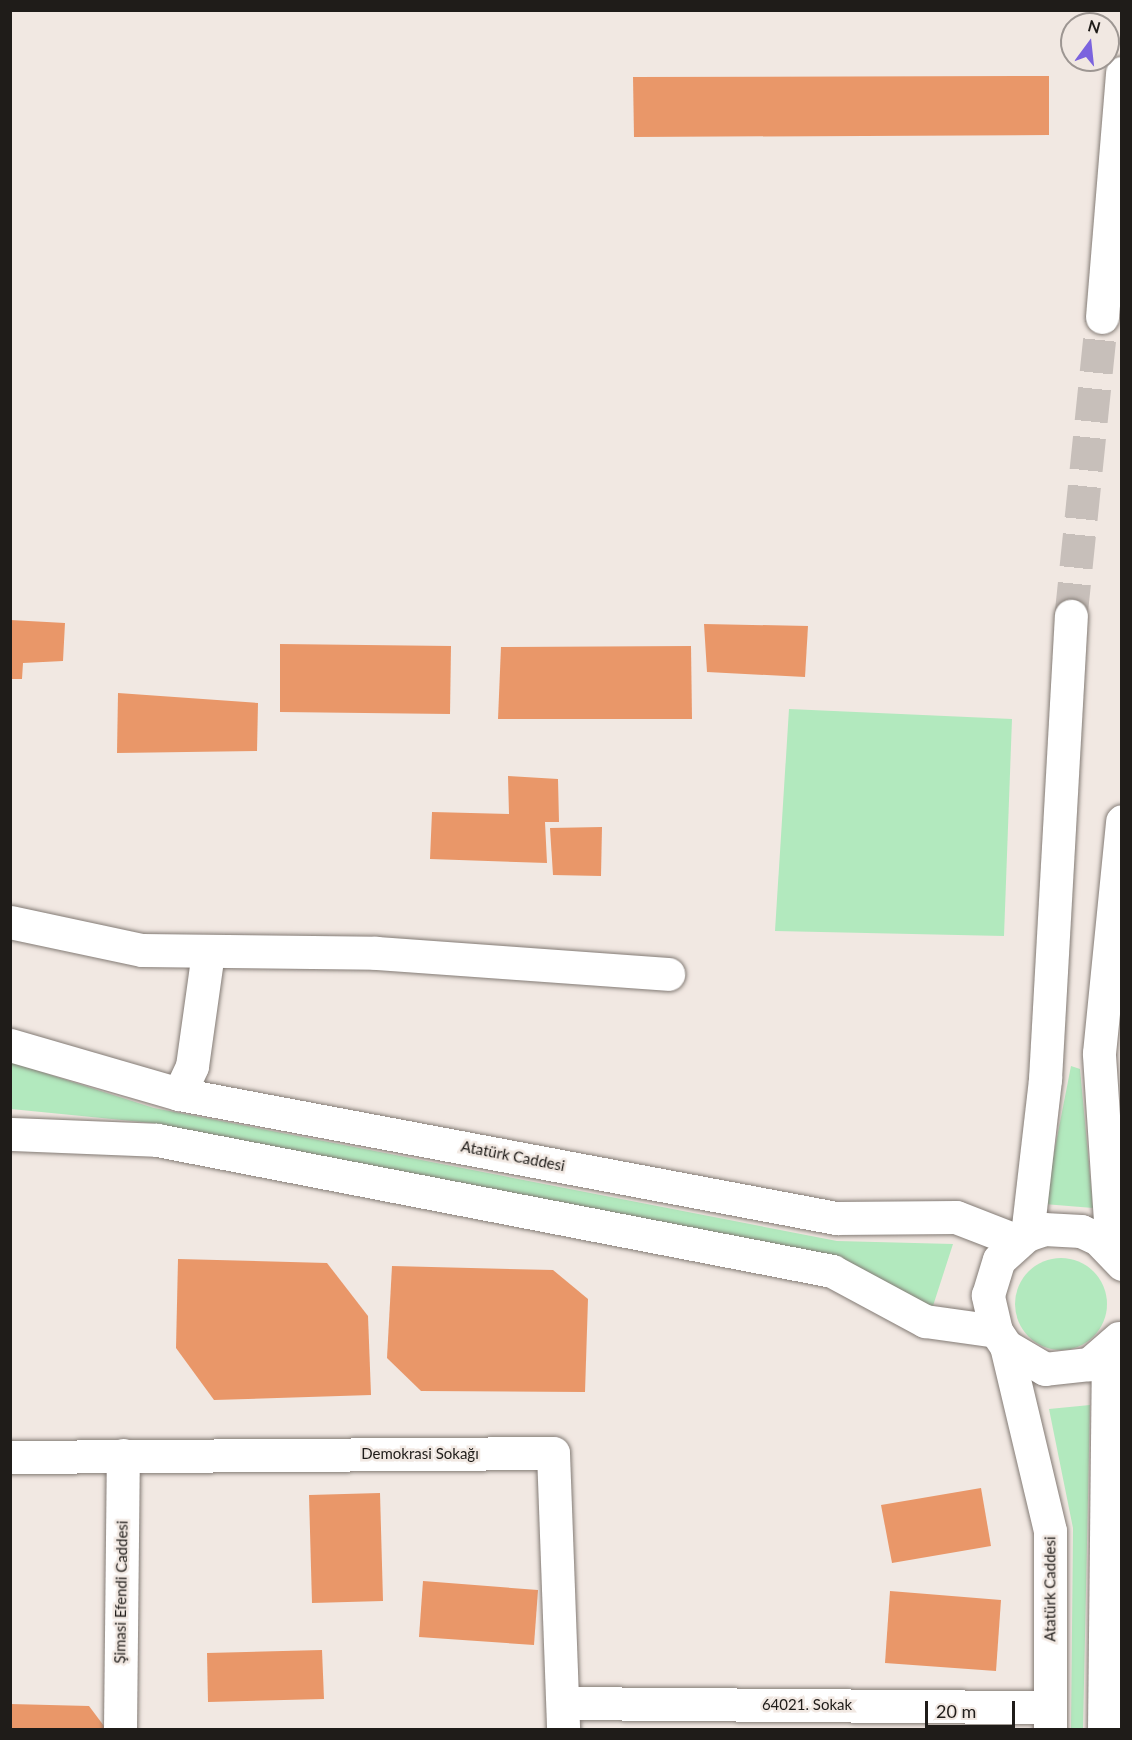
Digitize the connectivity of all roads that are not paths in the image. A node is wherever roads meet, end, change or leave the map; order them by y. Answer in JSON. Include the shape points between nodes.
{"nodes":[{"id":1,"x":1122,"y":73,"type":"edge"},
{"id":2,"x":1102,"y":317,"type":"tunnel mouth"},
{"id":3,"x":1071,"y":616,"type":"tunnel mouth"},
{"id":4,"x":1122,"y":821,"type":"edge"},
{"id":5,"x":10,"y":922,"type":"edge"},
{"id":6,"x":208,"y":952,"type":"junction"},
{"id":7,"x":668,"y":974,"type":"dead end"},
{"id":8,"x":10,"y":1045,"type":"edge"},
{"id":9,"x":179,"y":1094,"type":"junction"},
{"id":10,"x":10,"y":1134,"type":"edge"},
{"id":11,"x":1022,"y":1238,"type":"junction"},
{"id":12,"x":1118,"y":1256,"type":"edge"},
{"id":13,"x":1001,"y":1339,"type":"junction"},
{"id":14,"x":1118,"y":1340,"type":"edge"},
{"id":15,"x":123,"y":1455,"type":"junction"},
{"id":16,"x":10,"y":1457,"type":"edge"},
{"id":17,"x":563,"y":1716,"type":"edge"},
{"id":18,"x":1050,"y":1718,"type":"edge"},
{"id":19,"x":120,"y":1730,"type":"edge"},
{"id":20,"x":1104,"y":1730,"type":"edge"}],
"edges":[{"from":1,"to":2,"type":"main road"},
{"from":3,"to":11,"type":"main road","via":[[1046,1079]]},
{"from":4,"to":12,"type":"main road","via":[[1099,1053]]},
{"from":5,"to":6,"type":"main road","via":[[142,950]]},
{"from":6,"to":7,"type":"main road","via":[[376,953]]},
{"from":6,"to":9,"type":"main road","via":[[192,1066]]},
{"from":8,"to":9,"type":"main road","name":"Atatürk Caddesi"},
{"from":9,"to":11,"type":"main road","name":"Atatürk Caddesi","via":[[836,1218],[956,1217]]},
{"from":10,"to":13,"type":"main road","via":[[157,1140],[831,1271],[925,1321]]},
{"from":11,"to":12,"type":"main road","via":[[1063,1227],[1081,1231]]},
{"from":11,"to":13,"type":"main road","name":"Atatürk Caddesi","via":[[991,1277],[989,1314]]},
{"from":13,"to":14,"type":"main road","via":[[1024,1361],[1067,1370]]},
{"from":13,"to":18,"type":"main road","name":"Atatürk Caddesi","via":[[1050,1531]]},
{"from":14,"to":20,"type":"main road"},
{"from":15,"to":16,"type":"main road","name":"Demokrasi Sokağı"},
{"from":15,"to":17,"type":"main road","name":"Demokrasi Sokağı","via":[[554,1453]]},
{"from":15,"to":19,"type":"main road","name":"Şimasi Efendi Caddesi"},
{"from":17,"to":18,"type":"main road","name":"64021. Sokak"}]}
